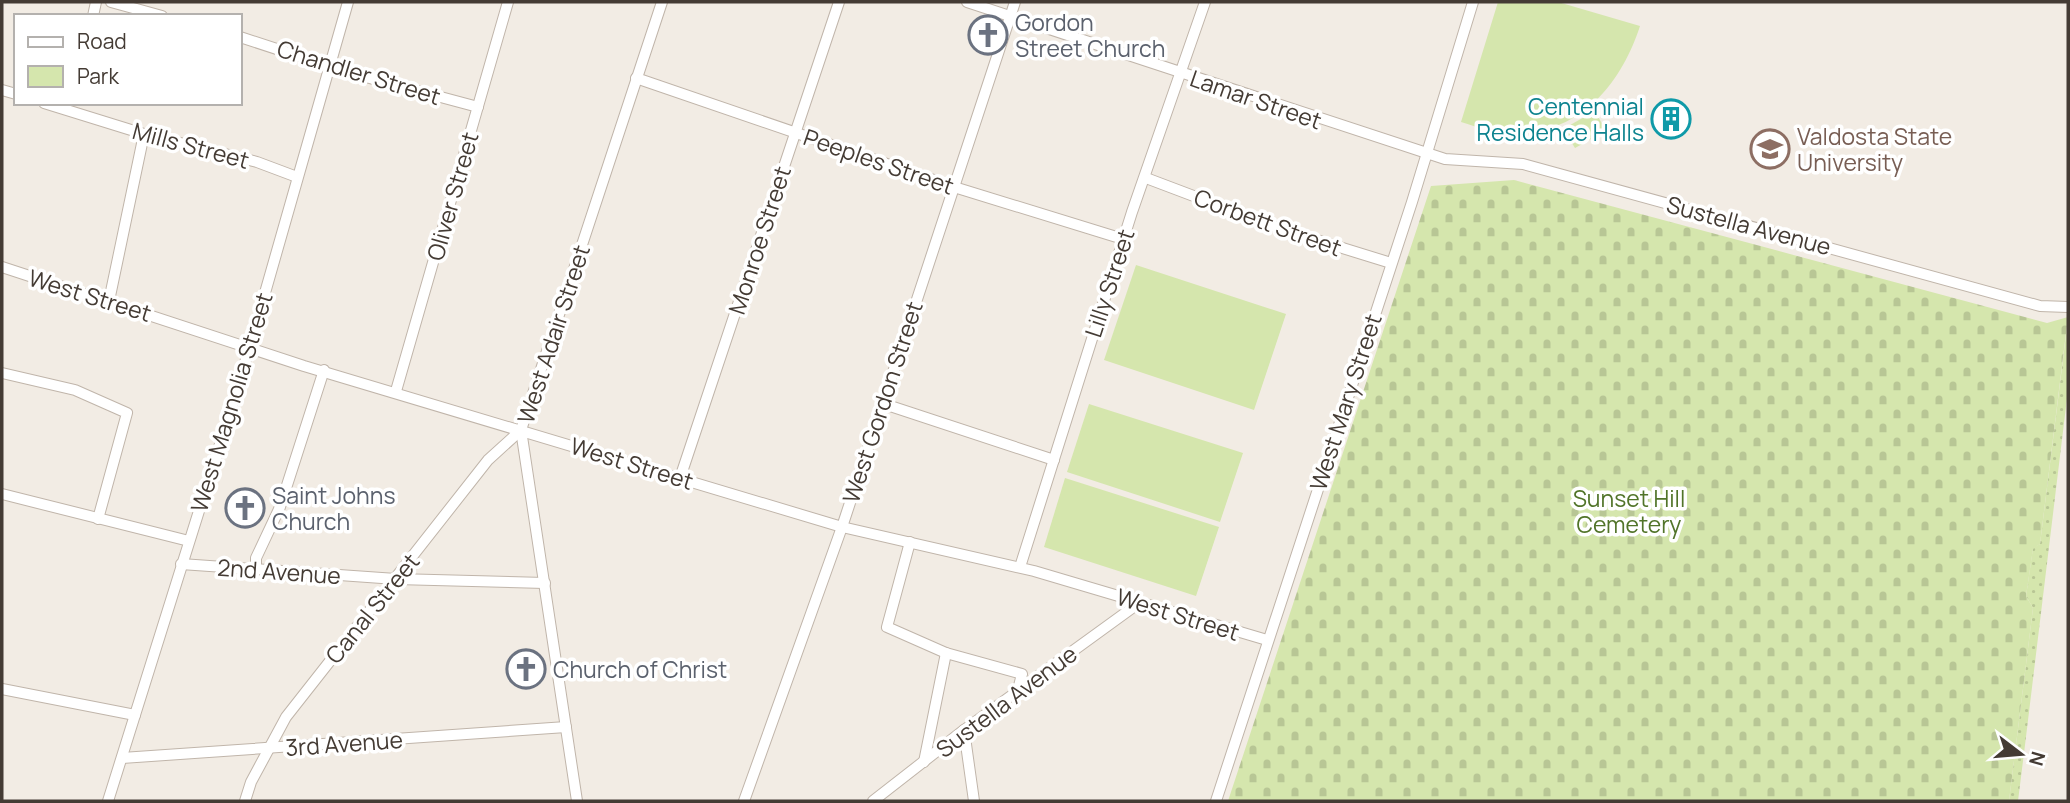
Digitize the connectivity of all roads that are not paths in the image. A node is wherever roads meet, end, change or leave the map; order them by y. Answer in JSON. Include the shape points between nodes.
{"nodes":[{"id":1,"x":111,"y":2,"type":"edge"},
{"id":2,"x":348,"y":2,"type":"edge"},
{"id":3,"x":508,"y":2,"type":"edge"},
{"id":4,"x":662,"y":2,"type":"edge"},
{"id":5,"x":839,"y":2,"type":"edge"},
{"id":6,"x":967,"y":2,"type":"edge"},
{"id":7,"x":1015,"y":2,"type":"edge"},
{"id":8,"x":1205,"y":2,"type":"edge"},
{"id":9,"x":1472,"y":2,"type":"edge"},
{"id":10,"x":155,"y":14,"type":"edge"},
{"id":11,"x":1011,"y":16,"type":"junction"},
{"id":12,"x":242,"y":38,"type":"edge"},
{"id":13,"x":330,"y":66,"type":"junction"},
{"id":14,"x":1181,"y":74,"type":"junction"},
{"id":15,"x":636,"y":78,"type":"junction"},
{"id":16,"x":478,"y":107,"type":"junction"},
{"id":17,"x":71,"y":108,"type":"edge"},
{"id":18,"x":794,"y":132,"type":"junction"},
{"id":19,"x":144,"y":134,"type":"junction"},
{"id":20,"x":1427,"y":153,"type":"junction"},
{"id":21,"x":297,"y":177,"type":"junction"},
{"id":22,"x":1146,"y":177,"type":"junction"},
{"id":23,"x":954,"y":187,"type":"junction"},
{"id":24,"x":1124,"y":239,"type":"junction"},
{"id":25,"x":1391,"y":263,"type":"junction"},
{"id":26,"x":2,"y":267,"type":"edge"},
{"id":27,"x":109,"y":301,"type":"junction"},
{"id":28,"x":2068,"y":307,"type":"edge"},
{"id":29,"x":250,"y":346,"type":"junction"},
{"id":30,"x":324,"y":370,"type":"junction"},
{"id":31,"x":2,"y":373,"type":"edge"},
{"id":32,"x":396,"y":391,"type":"junction"},
{"id":33,"x":881,"y":402,"type":"junction"},
{"id":34,"x":521,"y":430,"type":"junction"},
{"id":35,"x":1054,"y":460,"type":"junction"},
{"id":36,"x":680,"y":478,"type":"junction"},
{"id":37,"x":2,"y":494,"type":"edge"},
{"id":38,"x":98,"y":519,"type":"junction"},
{"id":39,"x":842,"y":527,"type":"junction"},
{"id":40,"x":189,"y":541,"type":"junction"},
{"id":41,"x":910,"y":542,"type":"junction"},
{"id":42,"x":181,"y":564,"type":"junction"},
{"id":43,"x":1020,"y":567,"type":"junction"},
{"id":44,"x":256,"y":569,"type":"junction"},
{"id":45,"x":396,"y":579,"type":"junction"},
{"id":46,"x":545,"y":583,"type":"junction"},
{"id":47,"x":1139,"y":603,"type":"junction"},
{"id":48,"x":1267,"y":640,"type":"junction"},
{"id":49,"x":946,"y":653,"type":"junction"},
{"id":50,"x":1017,"y":691,"type":"junction"},
{"id":51,"x":2,"y":692,"type":"edge"},
{"id":52,"x":135,"y":715,"type":"junction"},
{"id":53,"x":566,"y":727,"type":"junction"},
{"id":54,"x":964,"y":730,"type":"junction"},
{"id":55,"x":271,"y":747,"type":"junction"},
{"id":56,"x":122,"y":758,"type":"junction"},
{"id":57,"x":924,"y":762,"type":"junction"},
{"id":58,"x":108,"y":801,"type":"edge"},
{"id":59,"x":245,"y":801,"type":"edge"},
{"id":60,"x":577,"y":801,"type":"edge"},
{"id":61,"x":744,"y":801,"type":"edge"},
{"id":62,"x":873,"y":801,"type":"edge"},
{"id":63,"x":974,"y":801,"type":"edge"},
{"id":64,"x":1216,"y":801,"type":"edge"}],
"edges":[{"from":1,"to":10,"type":"street"},
{"from":2,"to":13,"type":"street","name":"West Magnolia Street"},
{"from":3,"to":16,"type":"street","name":"Oliver Street"},
{"from":4,"to":15,"type":"street","name":"West Adair Street"},
{"from":5,"to":18,"type":"street","name":"Monroe Street"},
{"from":6,"to":11,"type":"street","name":"Lamar Street"},
{"from":7,"to":11,"type":"street","name":"West Gordon Street"},
{"from":8,"to":14,"type":"street","name":"Lilly Street"},
{"from":9,"to":20,"type":"street","name":"West Mary Street"},
{"from":11,"to":14,"type":"street","name":"Lamar Street"},
{"from":11,"to":23,"type":"street","name":"West Gordon Street"},
{"from":12,"to":13,"type":"street","name":"Chandler Street"},
{"from":13,"to":16,"type":"street","name":"Chandler Street"},
{"from":13,"to":21,"type":"street","name":"West Magnolia Street"},
{"from":14,"to":20,"type":"street","name":"Lamar Street"},
{"from":14,"to":22,"type":"street","name":"Lilly Street"},
{"from":15,"to":18,"type":"street","name":"Peeples Street"},
{"from":15,"to":34,"type":"street","name":"West Adair Street"},
{"from":16,"to":32,"type":"street","name":"Oliver Street"},
{"from":17,"to":19,"type":"street","name":"Mills Street"},
{"from":18,"to":23,"type":"street","name":"Peeples Street"},
{"from":18,"to":36,"type":"street","name":"Monroe Street"},
{"from":19,"to":21,"type":"street","name":"Mills Street","via":[[257,162]]},
{"from":19,"to":27,"type":"street"},
{"from":20,"to":25,"type":"street","name":"West Mary Street"},
{"from":20,"to":28,"type":"street","name":"Sustella Avenue","via":[[1445,159],[1523,164],[2027,302]]},
{"from":21,"to":29,"type":"street","name":"West Magnolia Street"},
{"from":22,"to":24,"type":"street","name":"Lilly Street"},
{"from":22,"to":25,"type":"street","name":"Corbett Street","via":[[1281,229]]},
{"from":23,"to":24,"type":"street","name":"Peeples Street"},
{"from":23,"to":33,"type":"street","name":"West Gordon Street"},
{"from":24,"to":35,"type":"street","name":"Lilly Street"},
{"from":25,"to":48,"type":"street","name":"West Mary Street"},
{"from":26,"to":27,"type":"street","name":"West Street"},
{"from":27,"to":29,"type":"street","name":"West Street"},
{"from":29,"to":30,"type":"street","name":"West Street"},
{"from":29,"to":40,"type":"street","name":"West Magnolia Street"},
{"from":30,"to":32,"type":"street","name":"West Street"},
{"from":30,"to":44,"type":"street","via":[[272,529],[256,558]]},
{"from":31,"to":38,"type":"street","via":[[75,390],[127,413]]},
{"from":32,"to":34,"type":"street","name":"West Street"},
{"from":33,"to":35,"type":"street"},
{"from":33,"to":39,"type":"street","name":"West Gordon Street"},
{"from":34,"to":36,"type":"street","name":"West Street"},
{"from":34,"to":45,"type":"street","name":"Canal Street","via":[[488,460]]},
{"from":34,"to":46,"type":"street","name":"West Adair Street"},
{"from":35,"to":43,"type":"street","name":"Lilly Street"},
{"from":36,"to":39,"type":"street","name":"West Street"},
{"from":37,"to":38,"type":"street","name":"2nd Avenue"},
{"from":38,"to":40,"type":"street","name":"2nd Avenue"},
{"from":39,"to":41,"type":"street","name":"West Street"},
{"from":39,"to":61,"type":"street","name":"West Gordon Street"},
{"from":40,"to":42,"type":"street","name":"West Magnolia Street"},
{"from":41,"to":43,"type":"street","name":"West Street"},
{"from":41,"to":49,"type":"street","via":[[887,627]]},
{"from":42,"to":44,"type":"street","name":"2nd Avenue"},
{"from":42,"to":52,"type":"street","name":"West Magnolia Street"},
{"from":43,"to":47,"type":"street","name":"West Street"},
{"from":44,"to":45,"type":"street","name":"2nd Avenue"},
{"from":45,"to":46,"type":"street","name":"2nd Avenue"},
{"from":45,"to":55,"type":"street","name":"Canal Street","via":[[286,718]]},
{"from":46,"to":53,"type":"street","name":"West Adair Street"},
{"from":47,"to":48,"type":"street","name":"West Street"},
{"from":47,"to":50,"type":"street","name":"Sustella Avenue"},
{"from":48,"to":64,"type":"street","name":"West Mary Street"},
{"from":49,"to":50,"type":"street","via":[[1022,674]]},
{"from":49,"to":57,"type":"street"},
{"from":50,"to":54,"type":"street","name":"Sustella Avenue"},
{"from":51,"to":52,"type":"street"},
{"from":52,"to":56,"type":"street","name":"West Magnolia Street"},
{"from":53,"to":55,"type":"street","name":"3rd Avenue"},
{"from":53,"to":60,"type":"street","name":"West Adair Street"},
{"from":54,"to":57,"type":"street","name":"Sustella Avenue"},
{"from":54,"to":63,"type":"street"},
{"from":55,"to":56,"type":"street","name":"3rd Avenue"},
{"from":55,"to":59,"type":"street","name":"Canal Street"},
{"from":56,"to":58,"type":"street","name":"West Magnolia Street"},
{"from":57,"to":62,"type":"street","name":"Sustella Avenue"}]}
